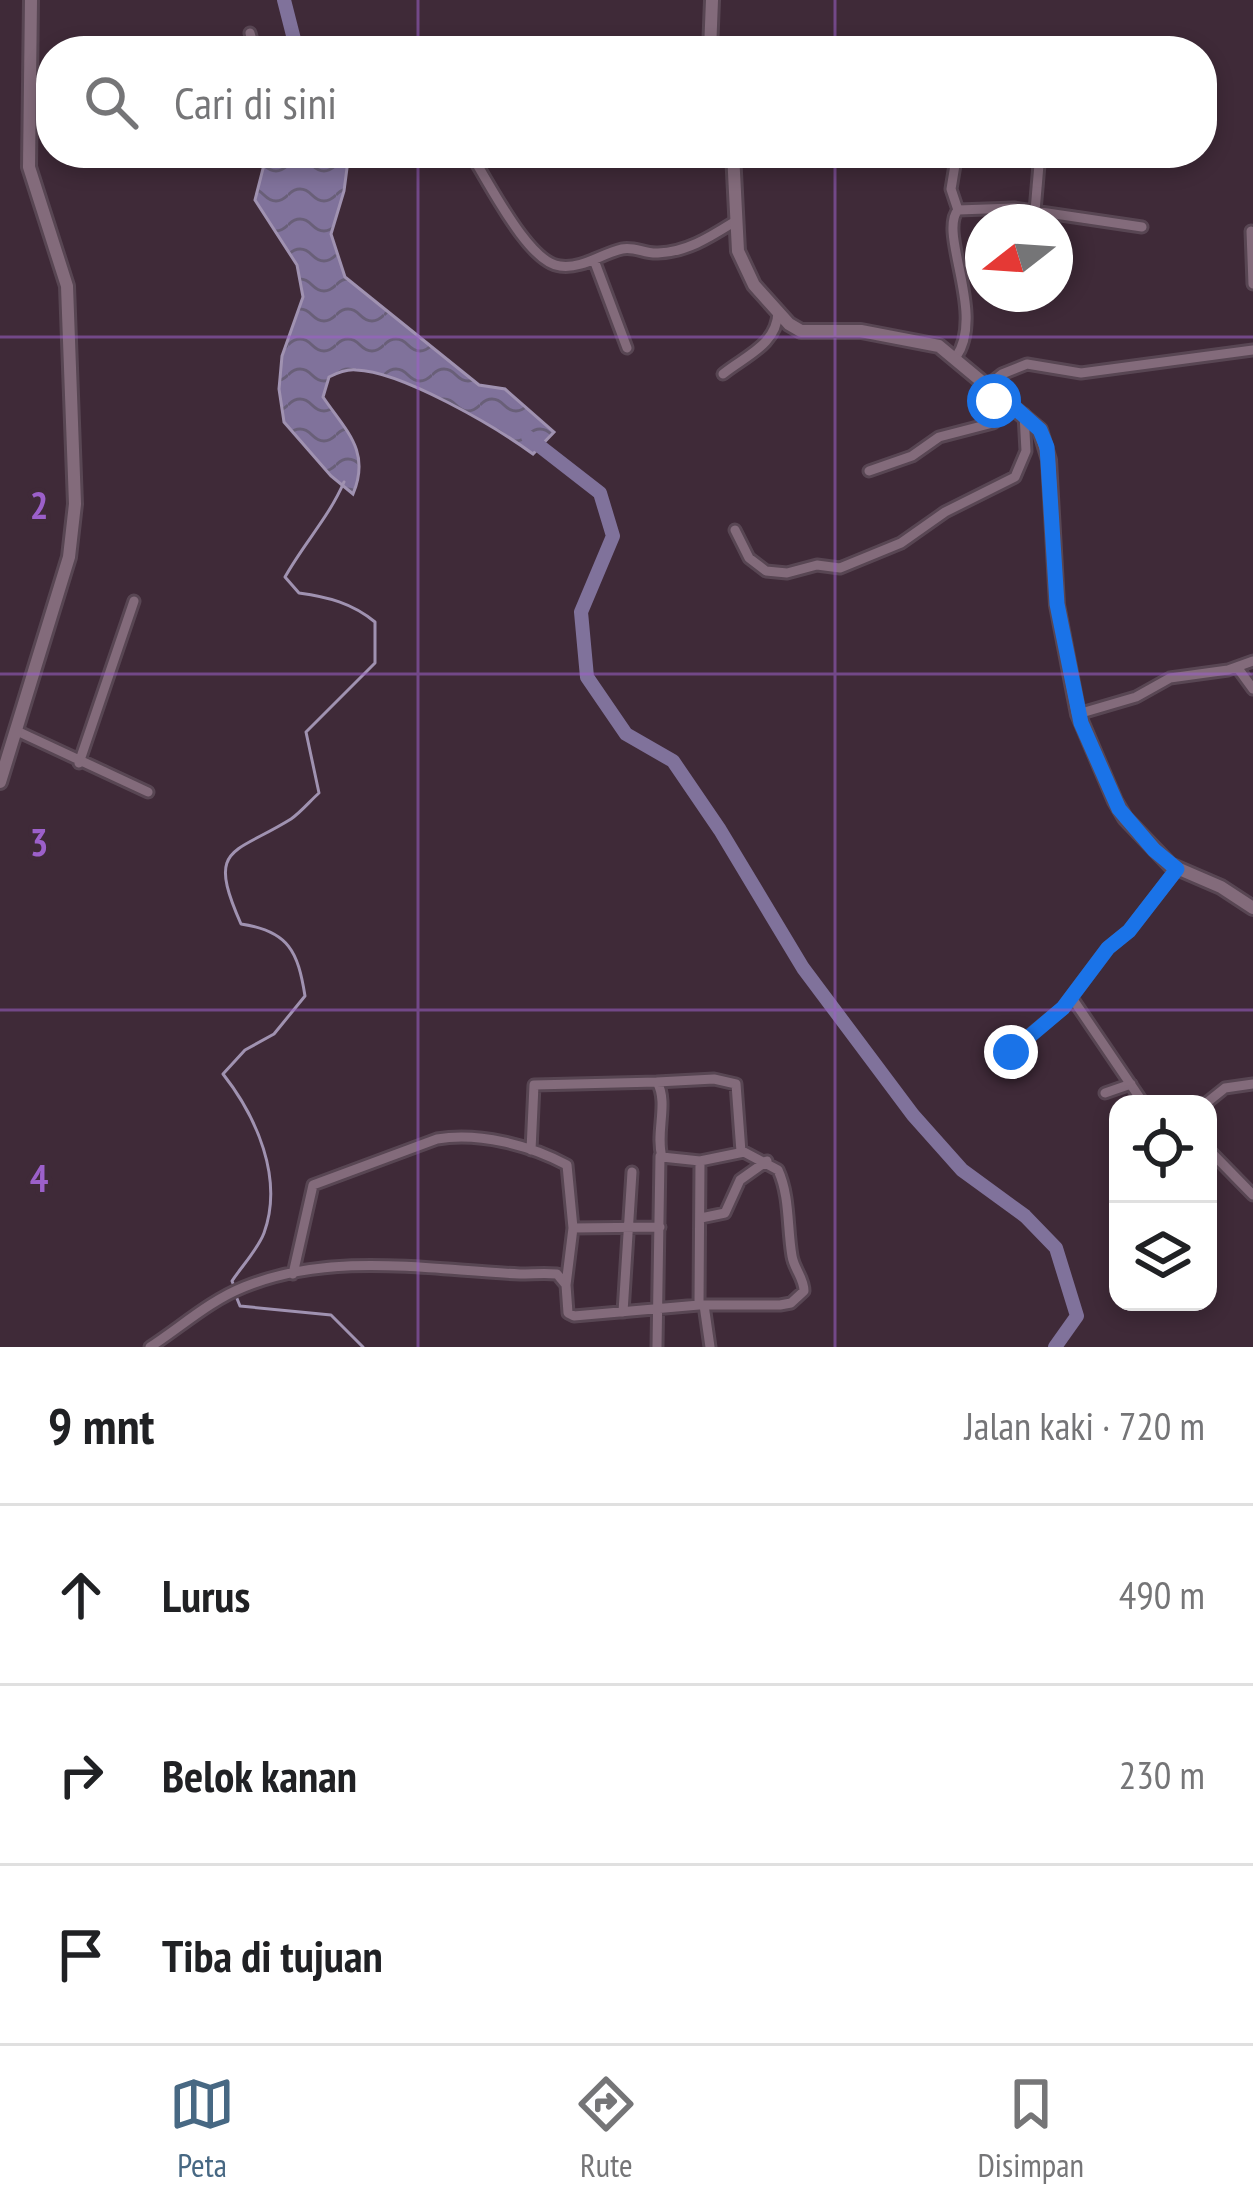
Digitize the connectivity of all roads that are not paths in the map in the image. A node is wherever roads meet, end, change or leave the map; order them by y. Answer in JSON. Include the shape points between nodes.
{"nodes":[{"id":1,"x":31,"y":0,"type":"edge"},
{"id":2,"x":712,"y":0,"type":"edge"},
{"id":3,"x":250,"y":33,"type":"dead end"},
{"id":4,"x":251,"y":36,"type":"edge"},
{"id":5,"x":711,"y":36,"type":"edge"},
{"id":6,"x":479,"y":168,"type":"edge"},
{"id":7,"x":733,"y":168,"type":"edge"},
{"id":8,"x":954,"y":168,"type":"edge"},
{"id":9,"x":1039,"y":168,"type":"edge"},
{"id":10,"x":1036,"y":204,"type":"edge"},
{"id":11,"x":965,"y":209,"type":"edge"},
{"id":12,"x":958,"y":210,"type":"junction"},
{"id":13,"x":1073,"y":217,"type":"edge"},
{"id":14,"x":734,"y":222,"type":"junction"},
{"id":15,"x":1142,"y":227,"type":"dead end"},
{"id":16,"x":1251,"y":230,"type":"edge"},
{"id":17,"x":594,"y":260,"type":"junction"},
{"id":18,"x":1253,"y":284,"type":"edge"},
{"id":19,"x":778,"y":312,"type":"junction"},
{"id":20,"x":627,"y":348,"type":"dead end"},
{"id":21,"x":1253,"y":350,"type":"edge"},
{"id":22,"x":956,"y":357,"type":"junction"},
{"id":23,"x":723,"y":374,"type":"dead end"},
{"id":24,"x":988,"y":385,"type":"junction"},
{"id":25,"x":1002,"y":396,"type":"junction"},
{"id":26,"x":1024,"y":414,"type":"junction"},
{"id":27,"x":869,"y":472,"type":"dead end"},
{"id":28,"x":735,"y":530,"type":"dead end"},
{"id":29,"x":134,"y":601,"type":"dead end"},
{"id":30,"x":1253,"y":662,"type":"edge"},
{"id":31,"x":1237,"y":667,"type":"junction"},
{"id":32,"x":1253,"y":689,"type":"edge"},
{"id":33,"x":1078,"y":714,"type":"junction"},
{"id":34,"x":16,"y":730,"type":"junction"},
{"id":35,"x":79,"y":763,"type":"junction"},
{"id":36,"x":0,"y":782,"type":"edge"},
{"id":37,"x":148,"y":792,"type":"dead end"},
{"id":38,"x":1177,"y":869,"type":"junction"},
{"id":39,"x":1253,"y":908,"type":"edge"},
{"id":40,"x":1072,"y":998,"type":"junction"},
{"id":41,"x":1011,"y":1052,"type":"dead end"},
{"id":42,"x":656,"y":1082,"type":"junction"},
{"id":43,"x":1132,"y":1084,"type":"junction"},
{"id":44,"x":1253,"y":1084,"type":"edge"},
{"id":45,"x":1106,"y":1093,"type":"dead end"},
{"id":46,"x":1139,"y":1095,"type":"edge"},
{"id":47,"x":1216,"y":1095,"type":"edge"},
{"id":48,"x":531,"y":1150,"type":"junction"},
{"id":49,"x":741,"y":1152,"type":"junction"},
{"id":50,"x":660,"y":1156,"type":"junction"},
{"id":51,"x":1217,"y":1158,"type":"edge"},
{"id":52,"x":700,"y":1161,"type":"junction"},
{"id":53,"x":767,"y":1161,"type":"junction"},
{"id":54,"x":632,"y":1172,"type":"dead end"},
{"id":55,"x":1253,"y":1195,"type":"edge"},
{"id":56,"x":701,"y":1218,"type":"junction"},
{"id":57,"x":660,"y":1227,"type":"junction"},
{"id":58,"x":573,"y":1228,"type":"junction"},
{"id":59,"x":626,"y":1228,"type":"junction"},
{"id":60,"x":293,"y":1274,"type":"junction"},
{"id":61,"x":566,"y":1285,"type":"junction"},
{"id":62,"x":702,"y":1305,"type":"junction"},
{"id":63,"x":658,"y":1308,"type":"junction"},
{"id":64,"x":623,"y":1312,"type":"junction"},
{"id":65,"x":150,"y":1347,"type":"edge"},
{"id":66,"x":657,"y":1347,"type":"edge"},
{"id":67,"x":710,"y":1347,"type":"edge"}],
"edges":[{"from":1,"to":34,"type":"street","via":[[29,166],[67,286],[75,503],[67,564]]},
{"from":2,"to":5,"type":"street"},
{"from":3,"to":4,"type":"street"},
{"from":6,"to":17,"type":"street","via":[[531,250],[557,266]]},
{"from":7,"to":14,"type":"street"},
{"from":8,"to":12,"type":"street"},
{"from":9,"to":10,"type":"street"},
{"from":11,"to":12,"type":"street"},
{"from":12,"to":22,"type":"street","via":[[952,224],[967,326]]},
{"from":13,"to":15,"type":"street"},
{"from":14,"to":17,"type":"street","via":[[689,247],[658,254],[627,248]]},
{"from":14,"to":19,"type":"street","via":[[747,273]]},
{"from":16,"to":18,"type":"street"},
{"from":17,"to":20,"type":"street"},
{"from":19,"to":22,"type":"street","via":[[801,331],[921,340]]},
{"from":19,"to":23,"type":"street","via":[[769,340]]},
{"from":21,"to":24,"type":"street","via":[[1081,373],[1027,364]]},
{"from":22,"to":24,"type":"street"},
{"from":24,"to":25,"type":"street"},
{"from":25,"to":26,"type":"street"},
{"from":25,"to":27,"type":"street","via":[[993,404],[993,423],[939,437]]},
{"from":26,"to":28,"type":"street","via":[[1026,451],[1015,478],[876,554],[840,568],[777,574],[756,566]]},
{"from":26,"to":33,"type":"street","via":[[1047,447],[1057,604]]},
{"from":29,"to":35,"type":"street"},
{"from":30,"to":31,"type":"street"},
{"from":31,"to":32,"type":"street"},
{"from":31,"to":33,"type":"street","via":[[1175,676]]},
{"from":33,"to":38,"type":"street","via":[[1119,809]]},
{"from":34,"to":35,"type":"street"},
{"from":34,"to":36,"type":"street"},
{"from":35,"to":37,"type":"street"},
{"from":38,"to":39,"type":"street"},
{"from":38,"to":40,"type":"street"},
{"from":40,"to":41,"type":"street"},
{"from":40,"to":43,"type":"street"},
{"from":42,"to":48,"type":"street","via":[[536,1084]]},
{"from":42,"to":49,"type":"street","via":[[736,1084]]},
{"from":42,"to":50,"type":"street"},
{"from":43,"to":45,"type":"street"},
{"from":43,"to":46,"type":"street"},
{"from":44,"to":47,"type":"street"},
{"from":48,"to":58,"type":"street","via":[[569,1168]]},
{"from":48,"to":60,"type":"street","via":[[437,1139],[317,1183]]},
{"from":49,"to":52,"type":"street"},
{"from":49,"to":53,"type":"street"},
{"from":50,"to":52,"type":"street"},
{"from":50,"to":57,"type":"street"},
{"from":51,"to":55,"type":"street"},
{"from":52,"to":56,"type":"street"},
{"from":53,"to":56,"type":"street","via":[[740,1180],[725,1213]]},
{"from":53,"to":62,"type":"street","via":[[782,1177],[804,1291],[791,1304]]},
{"from":54,"to":59,"type":"street"},
{"from":56,"to":62,"type":"street"},
{"from":57,"to":59,"type":"street"},
{"from":57,"to":63,"type":"street"},
{"from":58,"to":59,"type":"street"},
{"from":58,"to":61,"type":"street"},
{"from":59,"to":64,"type":"street"},
{"from":60,"to":61,"type":"street","via":[[415,1264],[557,1274]]},
{"from":60,"to":65,"type":"street","via":[[234,1292]]},
{"from":61,"to":64,"type":"street","via":[[571,1315]]},
{"from":62,"to":63,"type":"street"},
{"from":62,"to":67,"type":"street"},
{"from":63,"to":64,"type":"street"},
{"from":63,"to":66,"type":"street"}]}
